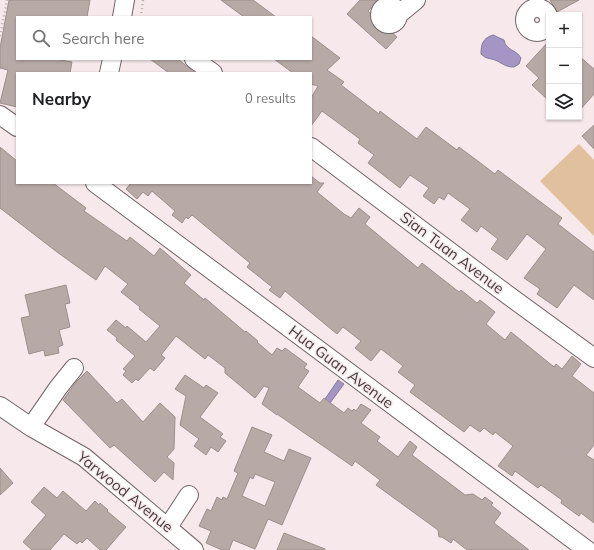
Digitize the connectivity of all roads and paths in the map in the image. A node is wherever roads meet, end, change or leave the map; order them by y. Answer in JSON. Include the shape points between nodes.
{"nodes":[{"id":1,"x":7,"y":0,"type":"edge"},
{"id":2,"x":125,"y":0,"type":"edge"},
{"id":3,"x":143,"y":0,"type":"edge"},
{"id":4,"x":416,"y":0,"type":"edge"},
{"id":5,"x":398,"y":14,"type":"dead end"},
{"id":6,"x":122,"y":16,"type":"edge"},
{"id":7,"x":141,"y":16,"type":"edge"},
{"id":8,"x":0,"y":36,"type":"edge"},
{"id":9,"x":112,"y":60,"type":"edge"},
{"id":10,"x":195,"y":60,"type":"edge"},
{"id":11,"x":109,"y":72,"type":"edge"},
{"id":12,"x":212,"y":72,"type":"edge"},
{"id":13,"x":0,"y":115,"type":"edge"},
{"id":14,"x":16,"y":126,"type":"edge"},
{"id":15,"x":312,"y":148,"type":"edge"},
{"id":16,"x":96,"y":184,"type":"edge"},
{"id":17,"x":594,"y":358,"type":"edge"},
{"id":18,"x":74,"y":368,"type":"dead end"},
{"id":19,"x":0,"y":406,"type":"edge"},
{"id":20,"x":31,"y":427,"type":"junction"},
{"id":21,"x":189,"y":496,"type":"dead end"},
{"id":22,"x":168,"y":527,"type":"junction"},
{"id":23,"x":194,"y":550,"type":"edge"},
{"id":24,"x":587,"y":550,"type":"edge"}],
"edges":[{"from":1,"to":8,"type":"path"},
{"from":2,"to":6,"type":"street"},
{"from":3,"to":7,"type":"path"},
{"from":4,"to":5,"type":"street"},
{"from":9,"to":11,"type":"street"},
{"from":10,"to":12,"type":"street"},
{"from":13,"to":14,"type":"street"},
{"from":15,"to":17,"type":"street","name":"Sian Tuan Avenue"},
{"from":16,"to":24,"type":"street","name":"Hua Guan Avenue"},
{"from":18,"to":20,"type":"street"},
{"from":19,"to":20,"type":"street","name":"Yarwood Avenue"},
{"from":20,"to":22,"type":"street","name":"Yarwood Avenue","via":[[84,456]]},
{"from":21,"to":22,"type":"street"},
{"from":22,"to":23,"type":"street","name":"Yarwood Avenue"}]}
